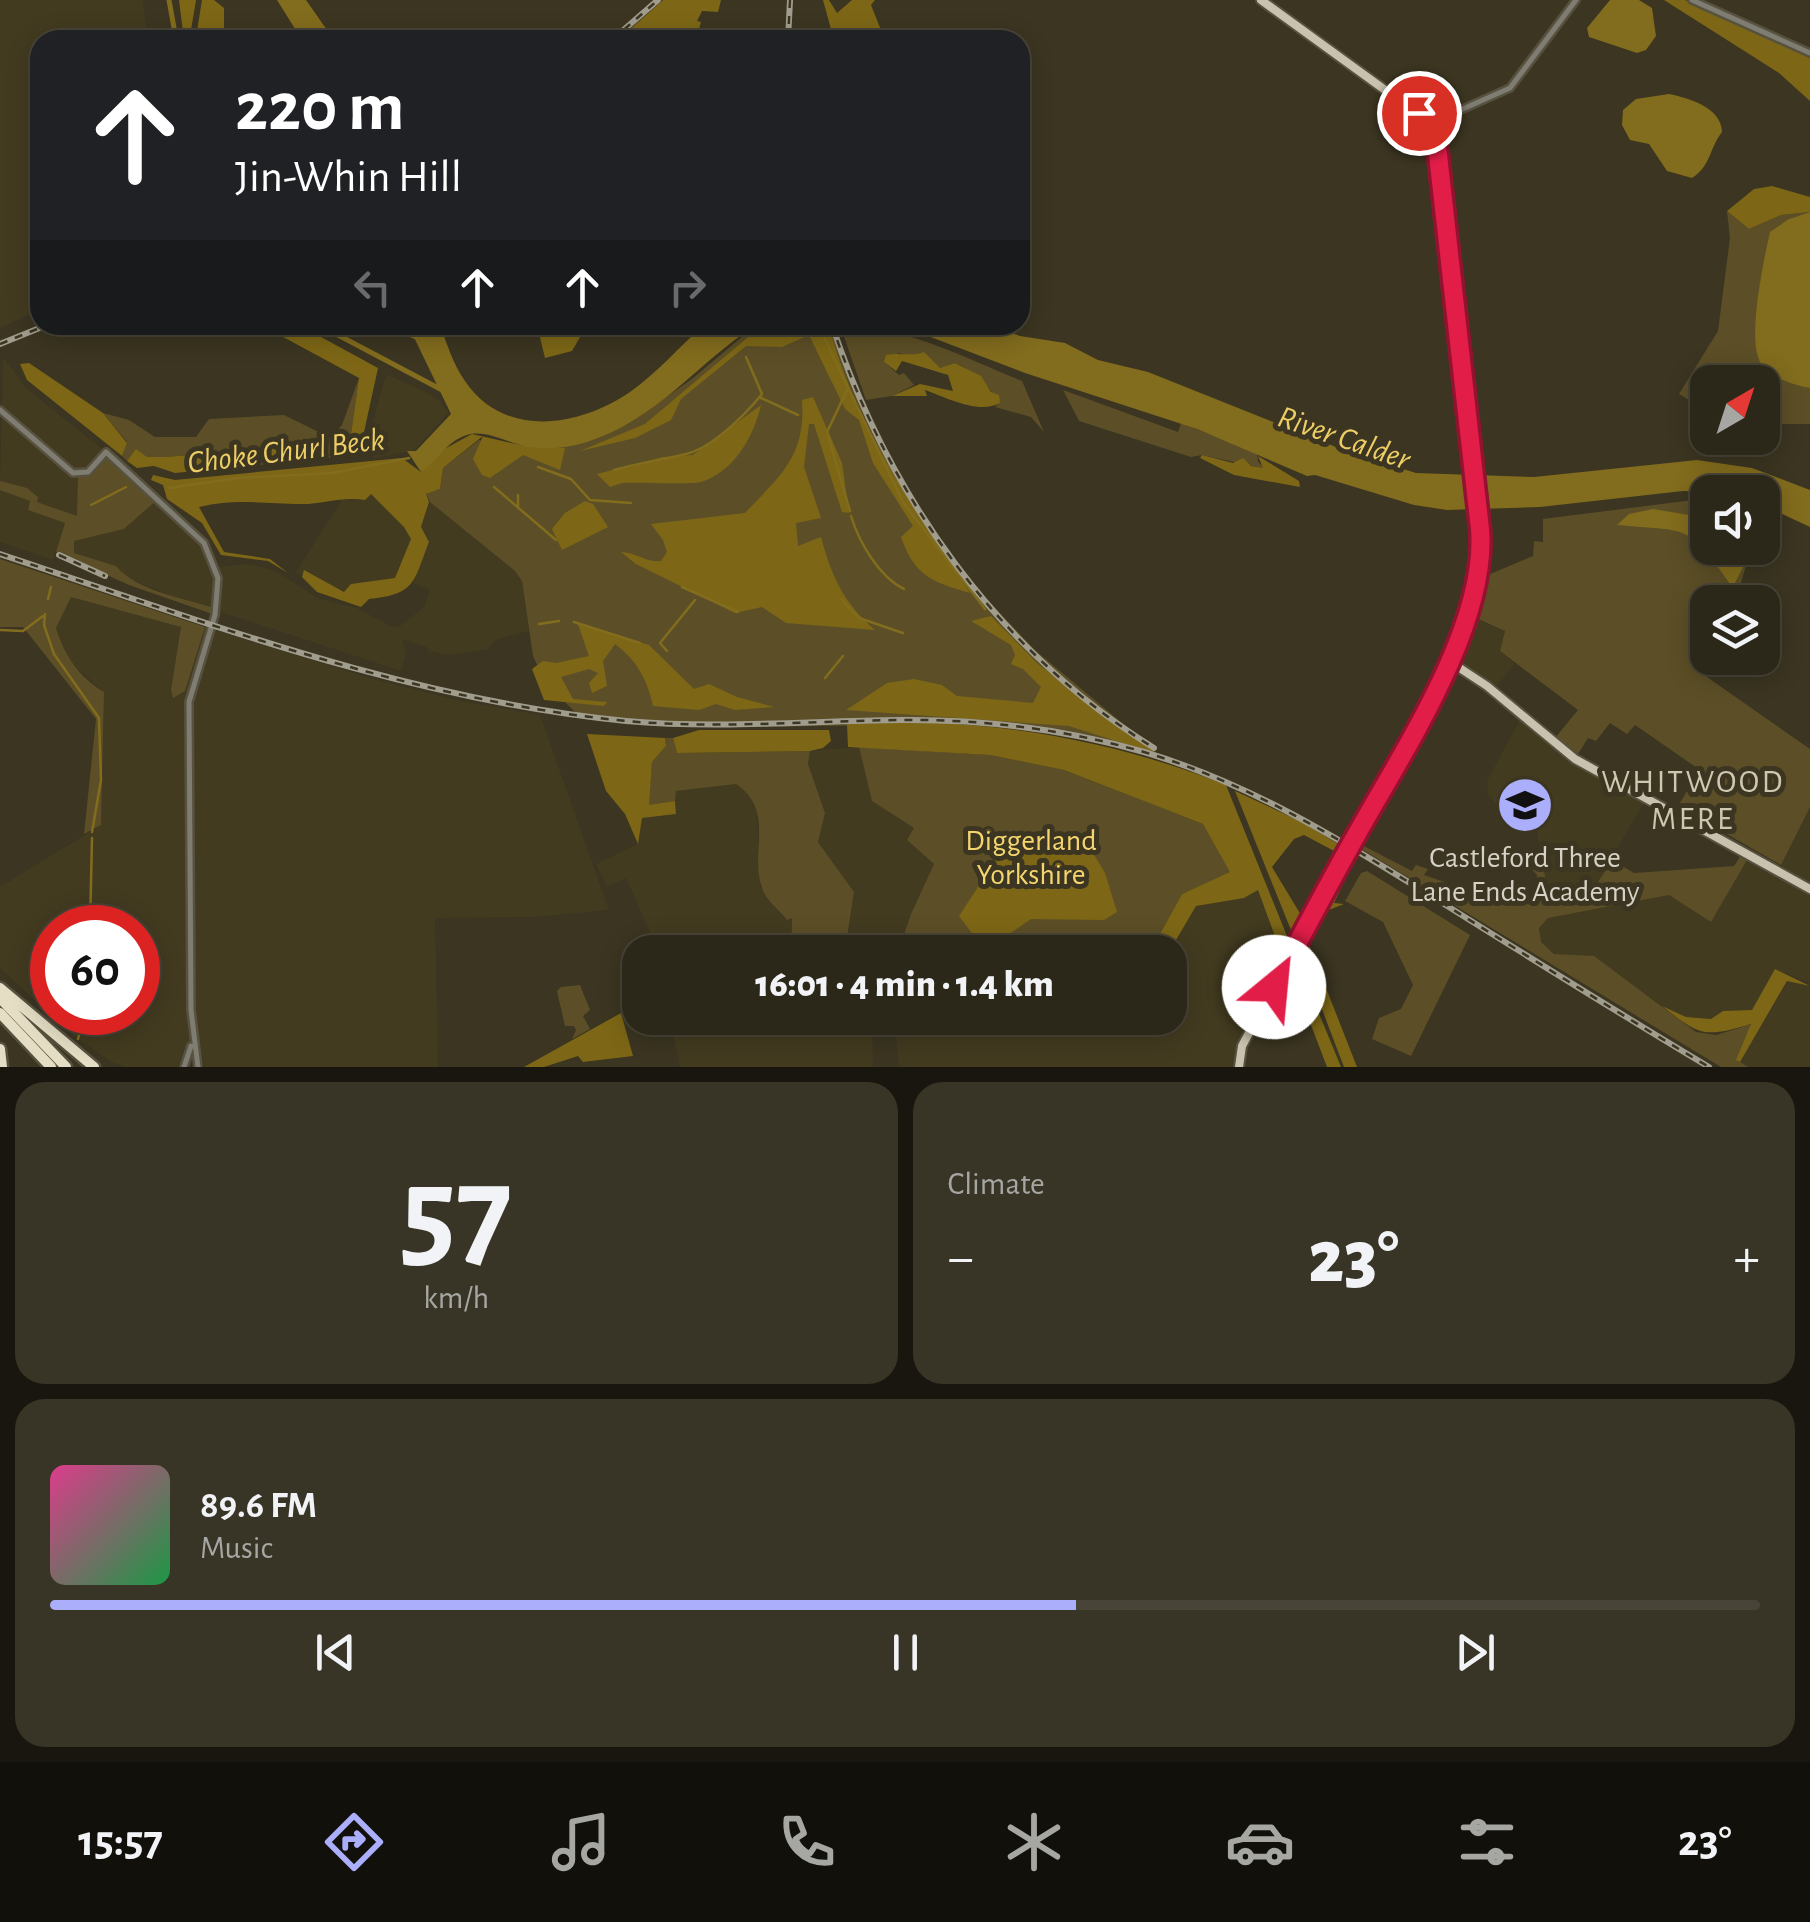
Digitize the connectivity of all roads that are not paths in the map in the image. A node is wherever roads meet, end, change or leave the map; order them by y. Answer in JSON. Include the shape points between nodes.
{"nodes":[{"id":1,"x":1261,"y":0,"type":"edge"},
{"id":2,"x":1576,"y":0,"type":"edge"},
{"id":3,"x":1692,"y":0,"type":"edge"},
{"id":4,"x":1810,"y":53,"type":"edge"},
{"id":5,"x":1429,"y":124,"type":"junction"},
{"id":6,"x":0,"y":410,"type":"edge"},
{"id":7,"x":1448,"y":661,"type":"junction"},
{"id":8,"x":1810,"y":888,"type":"edge"},
{"id":9,"x":0,"y":988,"type":"edge"},
{"id":10,"x":0,"y":998,"type":"edge"},
{"id":11,"x":0,"y":1013,"type":"edge"},
{"id":12,"x":192,"y":1038,"type":"junction"},
{"id":13,"x":0,"y":1049,"type":"edge"},
{"id":14,"x":1240,"y":1065,"type":"edge"},
{"id":15,"x":2,"y":1067,"type":"edge"},
{"id":16,"x":52,"y":1067,"type":"edge"},
{"id":17,"x":66,"y":1067,"type":"edge"},
{"id":18,"x":94,"y":1067,"type":"edge"},
{"id":19,"x":184,"y":1067,"type":"edge"},
{"id":20,"x":198,"y":1067,"type":"edge"}],
"edges":[{"from":1,"to":5,"type":"main road"},
{"from":2,"to":5,"type":"street","via":[[1510,88]]},
{"from":3,"to":4,"type":"street"},
{"from":5,"to":7,"type":"main road","via":[[1439,160],[1479,516],[1478,574]]},
{"from":6,"to":12,"type":"street","via":[[73,473],[88,472],[106,452],[187,525],[216,567],[215,615],[189,702]]},
{"from":7,"to":8,"type":"main road","via":[[1575,759]]},
{"from":7,"to":14,"type":"main road","bridge":true,"via":[[1242,1046]]},
{"from":9,"to":18,"type":"highway"},
{"from":10,"to":17,"type":"highway"},
{"from":11,"to":16,"type":"highway"},
{"from":12,"to":19,"type":"street"},
{"from":12,"to":20,"type":"street"},
{"from":13,"to":15,"type":"highway"}]}
